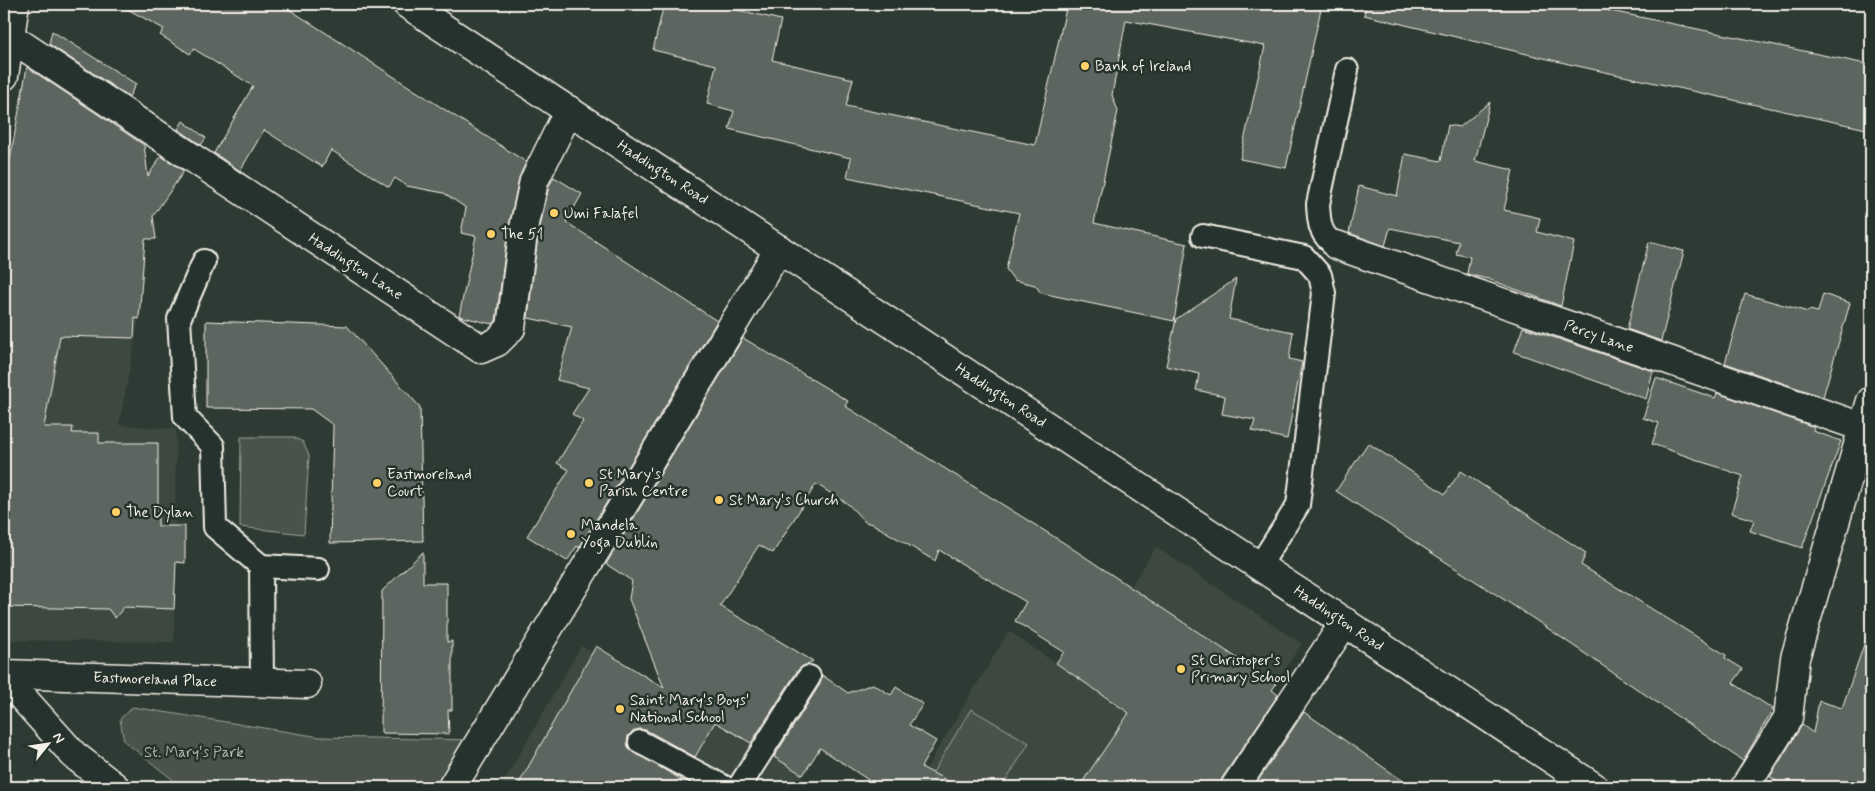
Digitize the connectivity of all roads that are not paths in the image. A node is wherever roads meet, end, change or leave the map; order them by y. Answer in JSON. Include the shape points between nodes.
{"nodes":[{"id":1,"x":15,"y":4,"type":"edge"},
{"id":2,"x":407,"y":4,"type":"edge"},
{"id":3,"x":10,"y":37,"type":"junction"},
{"id":4,"x":1347,"y":70,"type":"dead end"},
{"id":5,"x":4,"y":75,"type":"edge"},
{"id":6,"x":569,"y":110,"type":"junction"},
{"id":7,"x":1203,"y":236,"type":"dead end"},
{"id":8,"x":1336,"y":245,"type":"joint"},
{"id":9,"x":779,"y":249,"type":"junction"},
{"id":10,"x":204,"y":261,"type":"dead end"},
{"id":11,"x":1871,"y":401,"type":"edge"},
{"id":12,"x":1862,"y":428,"type":"junction"},
{"id":13,"x":1260,"y":565,"type":"junction"},
{"id":14,"x":261,"y":566,"type":"junction"},
{"id":15,"x":318,"y":570,"type":"dead end"},
{"id":16,"x":1345,"y":622,"type":"junction"},
{"id":17,"x":4,"y":676,"type":"edge"},
{"id":18,"x":810,"y":677,"type":"dead end"},
{"id":19,"x":262,"y":682,"type":"junction"},
{"id":20,"x":307,"y":684,"type":"dead end"},
{"id":21,"x":640,"y":742,"type":"dead end"},
{"id":22,"x":115,"y":787,"type":"edge"},
{"id":23,"x":452,"y":787,"type":"edge"},
{"id":24,"x":724,"y":787,"type":"edge"},
{"id":25,"x":739,"y":787,"type":"edge"},
{"id":26,"x":1235,"y":787,"type":"edge"},
{"id":27,"x":1594,"y":787,"type":"edge"},
{"id":28,"x":1745,"y":787,"type":"edge"}],
"edges":[{"from":1,"to":3,"type":"street"},
{"from":2,"to":6,"type":"street","name":"Haddington Road"},
{"from":3,"to":5,"type":"street"},
{"from":3,"to":6,"type":"street","name":"Haddington Lane","via":[[481,349],[497,342],[511,328],[523,233],[534,181]]},
{"from":4,"to":8,"type":"lane","via":[[1318,204],[1319,226],[1326,239]]},
{"from":6,"to":9,"type":"street","name":"Haddington Road"},
{"from":7,"to":13,"type":"lane","via":[[1304,257],[1320,274],[1324,293],[1298,505]]},
{"from":8,"to":12,"type":"street","name":"Percy Lane"},
{"from":9,"to":13,"type":"street","name":"Haddington Road"},
{"from":9,"to":23,"type":"street"},
{"from":10,"to":14,"type":"lane","via":[[179,318],[185,417],[213,446],[215,527]]},
{"from":11,"to":12,"type":"street"},
{"from":12,"to":28,"type":"street","via":[[1795,658],[1788,718]]},
{"from":13,"to":16,"type":"street","name":"Haddington Road"},
{"from":14,"to":15,"type":"lane"},
{"from":14,"to":19,"type":"lane"},
{"from":16,"to":26,"type":"street"},
{"from":16,"to":27,"type":"street","name":"Haddington Road"},
{"from":17,"to":19,"type":"street","name":"Eastmoreland Place"},
{"from":17,"to":22,"type":"street","via":[[74,755]]},
{"from":18,"to":25,"type":"lane"},
{"from":19,"to":20,"type":"street","name":"Eastmoreland Place"},
{"from":21,"to":24,"type":"lane"}]}
